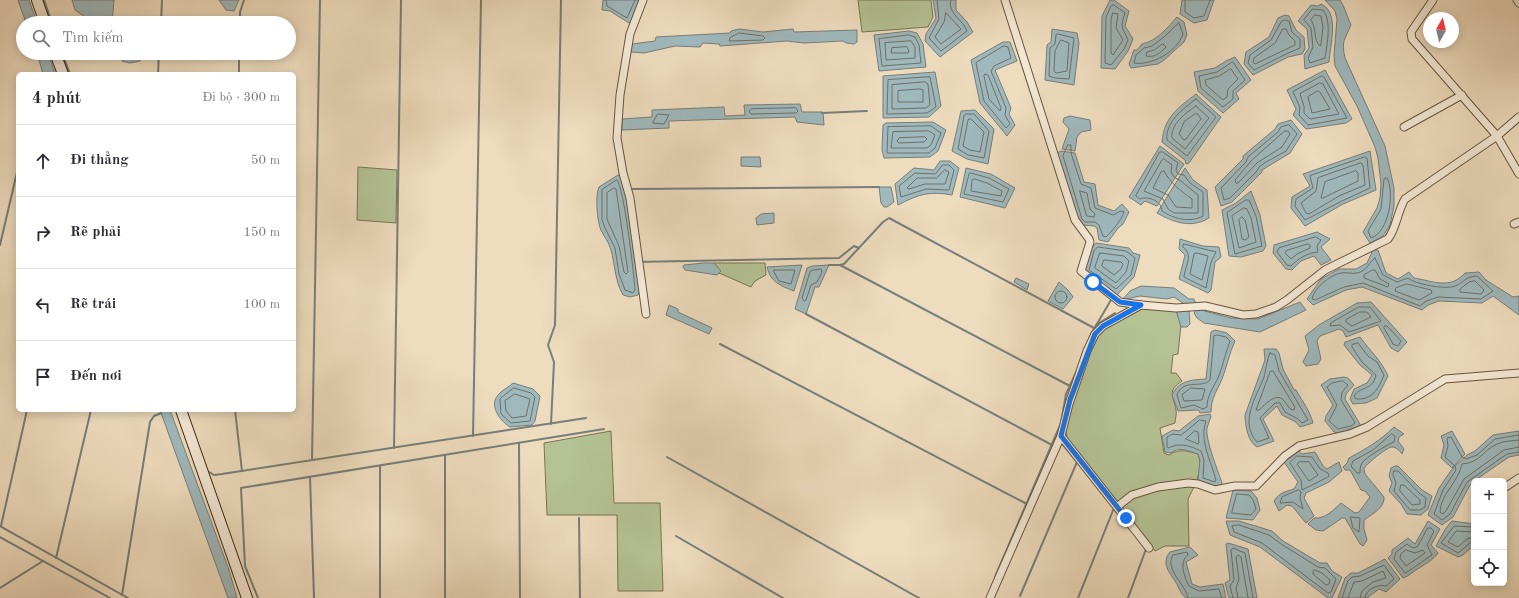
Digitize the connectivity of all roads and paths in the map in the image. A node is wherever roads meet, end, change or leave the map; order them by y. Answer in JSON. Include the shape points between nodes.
{"nodes":[{"id":1,"x":37,"y":0,"type":"edge"},
{"id":2,"x":643,"y":0,"type":"edge"},
{"id":3,"x":1005,"y":0,"type":"edge"},
{"id":4,"x":1433,"y":0,"type":"edge"},
{"id":5,"x":1517,"y":0,"type":"edge"},
{"id":6,"x":1519,"y":3,"type":"edge"},
{"id":7,"x":43,"y":16,"type":"edge"},
{"id":8,"x":58,"y":60,"type":"edge"},
{"id":9,"x":62,"y":72,"type":"edge"},
{"id":10,"x":1462,"y":95,"type":"junction"},
{"id":11,"x":1519,"y":117,"type":"edge"},
{"id":12,"x":1404,"y":127,"type":"dead end"},
{"id":13,"x":1497,"y":136,"type":"junction"},
{"id":14,"x":1519,"y":174,"type":"edge"},
{"id":15,"x":1141,"y":305,"type":"junction"},
{"id":16,"x":646,"y":314,"type":"dead end"},
{"id":17,"x":1519,"y":373,"type":"edge"},
{"id":18,"x":182,"y":412,"type":"edge"},
{"id":19,"x":1061,"y":436,"type":"junction"},
{"id":20,"x":1519,"y":478,"type":"edge"},
{"id":21,"x":1507,"y":486,"type":"edge"},
{"id":22,"x":1118,"y":506,"type":"junction"},
{"id":23,"x":1149,"y":548,"type":"dead end"},
{"id":24,"x":247,"y":598,"type":"edge"},
{"id":25,"x":990,"y":598,"type":"edge"}],
"edges":[{"from":1,"to":7,"type":"street"},
{"from":2,"to":16,"type":"street","via":[[630,34],[620,95],[617,138],[630,198]]},
{"from":3,"to":15,"type":"street","via":[[1075,220],[1090,242],[1081,271],[1115,299],[1123,303]]},
{"from":4,"to":10,"type":"street","via":[[1411,35]]},
{"from":5,"to":6,"type":"street"},
{"from":8,"to":9,"type":"street"},
{"from":10,"to":12,"type":"street"},
{"from":10,"to":13,"type":"street"},
{"from":11,"to":13,"type":"street"},
{"from":13,"to":14,"type":"street"},
{"from":13,"to":15,"type":"street","via":[[1405,199],[1394,229],[1385,241],[1325,270],[1276,307],[1256,314],[1243,315],[1206,306],[1176,308]]},
{"from":15,"to":19,"type":"street","via":[[1103,326],[1095,334],[1070,400]]},
{"from":17,"to":22,"type":"street","via":[[1445,379],[1350,434],[1299,446],[1284,456],[1256,486],[1214,490],[1188,483],[1158,487],[1132,495]]},
{"from":18,"to":24,"type":"street"},
{"from":19,"to":22,"type":"street"},
{"from":19,"to":25,"type":"street"},
{"from":20,"to":21,"type":"street"},
{"from":22,"to":23,"type":"street"}]}
